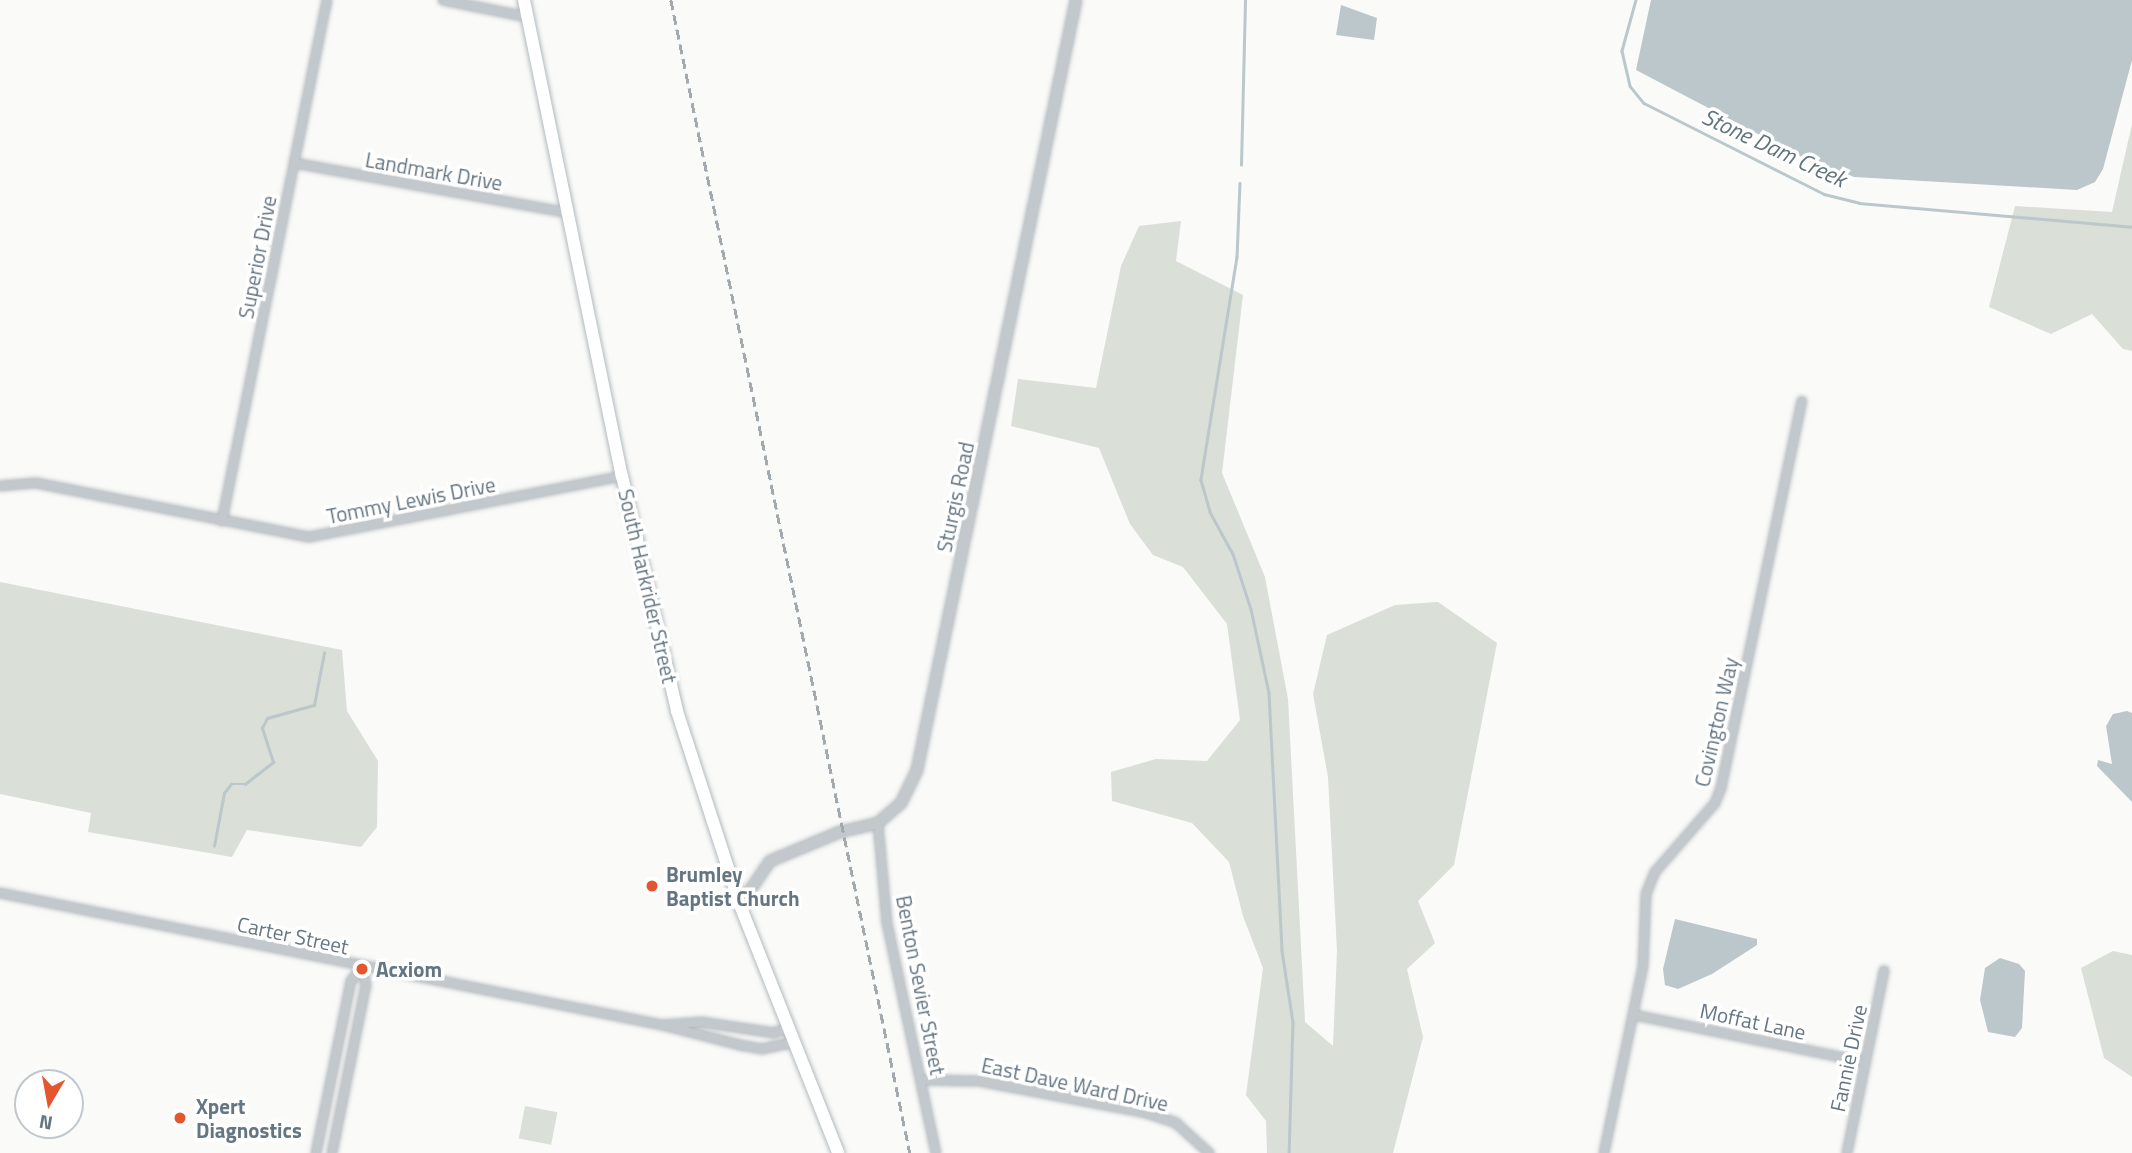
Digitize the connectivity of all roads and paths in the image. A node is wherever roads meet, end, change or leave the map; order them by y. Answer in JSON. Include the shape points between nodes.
{"nodes":[{"id":1,"x":327,"y":0,"type":"edge"},
{"id":2,"x":443,"y":0,"type":"edge"},
{"id":3,"x":524,"y":0,"type":"edge"},
{"id":4,"x":1076,"y":0,"type":"edge"},
{"id":5,"x":527,"y":18,"type":"junction"},
{"id":6,"x":294,"y":163,"type":"junction"},
{"id":7,"x":568,"y":213,"type":"junction"},
{"id":8,"x":1802,"y":401,"type":"dead end"},
{"id":9,"x":622,"y":476,"type":"junction"},
{"id":10,"x":0,"y":486,"type":"edge"},
{"id":11,"x":222,"y":521,"type":"junction"},
{"id":12,"x":878,"y":823,"type":"junction"},
{"id":13,"x":0,"y":893,"type":"edge"},
{"id":14,"x":740,"y":905,"type":"junction"},
{"id":15,"x":362,"y":967,"type":"junction"},
{"id":16,"x":1884,"y":971,"type":"dead end"},
{"id":17,"x":1634,"y":1015,"type":"junction"},
{"id":18,"x":662,"y":1026,"type":"junction"},
{"id":19,"x":791,"y":1027,"type":"junction"},
{"id":20,"x":796,"y":1042,"type":"junction"},
{"id":21,"x":1865,"y":1062,"type":"junction"},
{"id":22,"x":922,"y":1080,"type":"junction"},
{"id":23,"x":316,"y":1153,"type":"edge"},
{"id":24,"x":332,"y":1153,"type":"edge"},
{"id":25,"x":838,"y":1153,"type":"edge"},
{"id":26,"x":936,"y":1153,"type":"edge"},
{"id":27,"x":1209,"y":1153,"type":"edge"},
{"id":28,"x":1604,"y":1153,"type":"edge"},
{"id":29,"x":1847,"y":1153,"type":"edge"}],
"edges":[{"from":1,"to":6,"type":"street","name":"Superior Drive"},
{"from":2,"to":5,"type":"street"},
{"from":3,"to":5,"type":"main road","name":"South Harkrider Street"},
{"from":4,"to":12,"type":"street","name":"Sturgis Road","via":[[917,770],[901,803]]},
{"from":5,"to":7,"type":"main road","name":"South Harkrider Street"},
{"from":6,"to":7,"type":"street","name":"Landmark Drive"},
{"from":6,"to":11,"type":"street","name":"Superior Drive"},
{"from":7,"to":9,"type":"main road","name":"South Harkrider Street"},
{"from":8,"to":17,"type":"street","name":"Covington Way","via":[[1721,788],[1715,803],[1655,872],[1646,894],[1643,966]]},
{"from":9,"to":11,"type":"street","name":"Tommy Lewis Drive","via":[[345,533],[309,537]]},
{"from":9,"to":14,"type":"main road","name":"South Harkrider Street","via":[[677,711]]},
{"from":10,"to":11,"type":"street","name":"Tommy Lewis Drive","via":[[36,483]]},
{"from":12,"to":14,"type":"street","via":[[840,832],[770,861]]},
{"from":12,"to":22,"type":"street","name":"Benton Sevier Street","via":[[887,923]]},
{"from":13,"to":15,"type":"street","name":"Carter Street"},
{"from":14,"to":19,"type":"main road","name":"South Harkrider Street"},
{"from":15,"to":18,"type":"street","name":"Carter Street"},
{"from":15,"to":23,"type":"street","via":[[351,981]]},
{"from":15,"to":24,"type":"street","via":[[366,985]]},
{"from":16,"to":21,"type":"street","name":"Fannie Drive"},
{"from":17,"to":21,"type":"street","name":"Moffat Lane"},
{"from":17,"to":28,"type":"street","name":"Covington Way"},
{"from":18,"to":19,"type":"street","name":"Carter Street","via":[[701,1022],[774,1033]]},
{"from":18,"to":20,"type":"street","name":"Carter Street","via":[[762,1049]]},
{"from":19,"to":20,"type":"main road","name":"South Harkrider Street"},
{"from":20,"to":25,"type":"main road","name":"South Harkrider Street"},
{"from":21,"to":29,"type":"street","name":"Fannie Drive"},
{"from":22,"to":26,"type":"street","name":"Benton Sevier Street"},
{"from":22,"to":27,"type":"street","name":"East Dave Ward Drive","via":[[979,1081],[1146,1113],[1176,1123]]}]}
